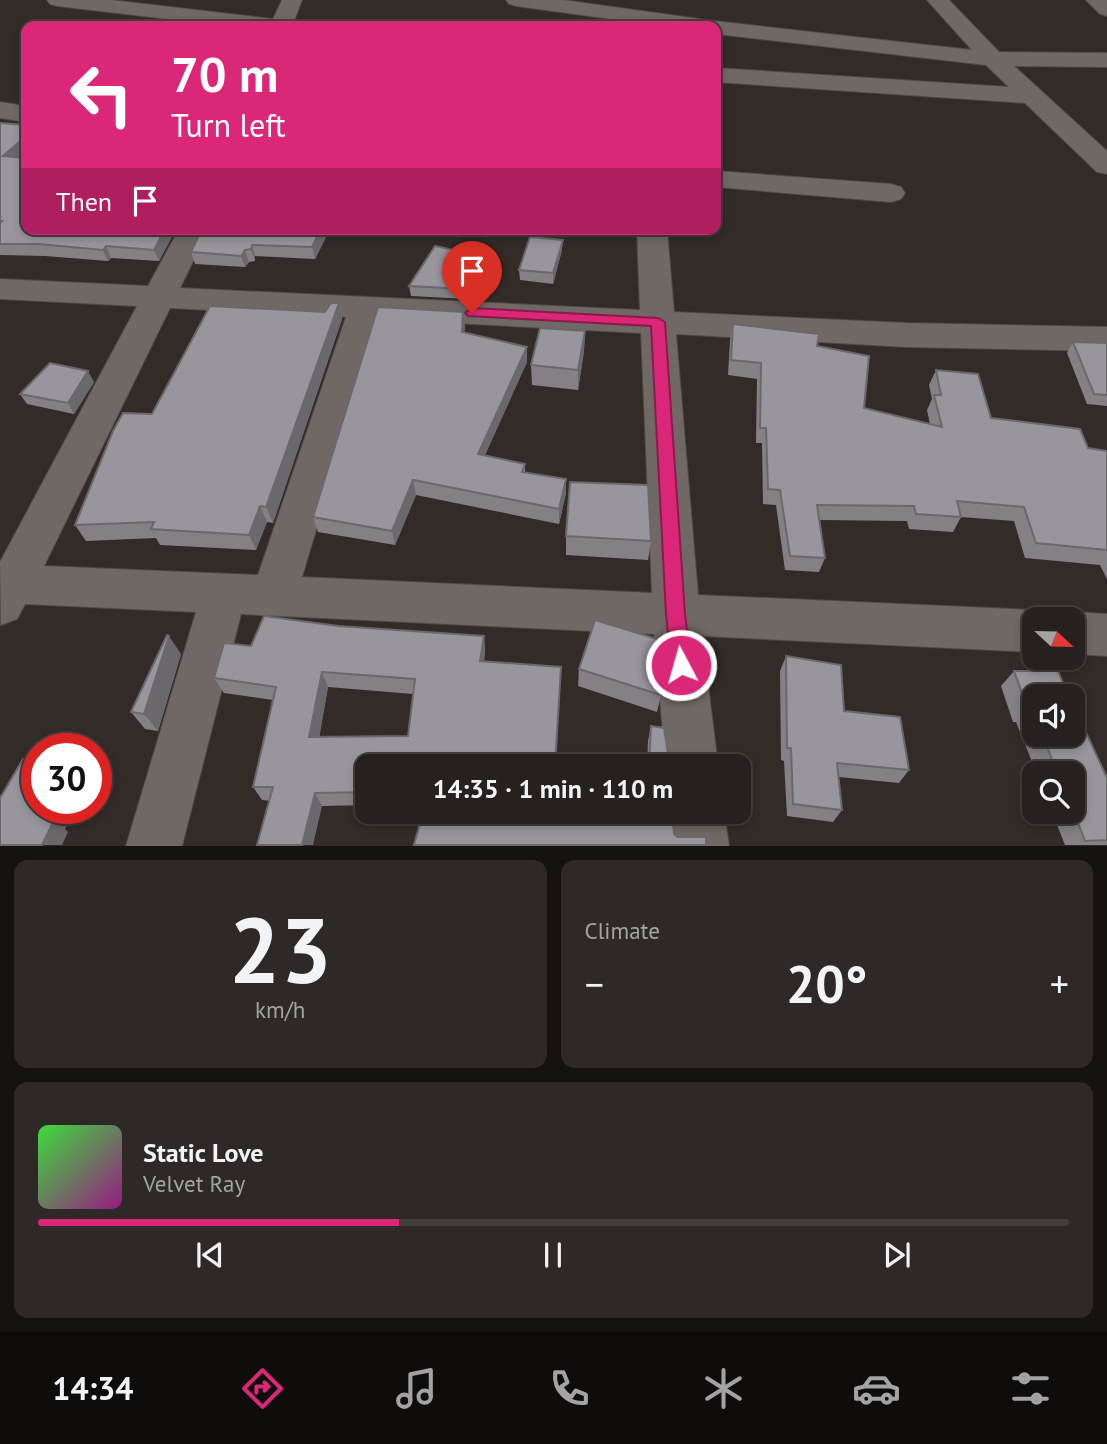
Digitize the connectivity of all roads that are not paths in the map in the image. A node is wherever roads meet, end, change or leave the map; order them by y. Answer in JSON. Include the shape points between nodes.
{"nodes":[{"id":1,"x":57,"y":0,"type":"edge"},
{"id":2,"x":292,"y":0,"type":"edge"},
{"id":3,"x":516,"y":0,"type":"edge"},
{"id":4,"x":937,"y":0,"type":"edge"},
{"id":5,"x":1097,"y":0,"type":"edge"},
{"id":6,"x":1107,"y":10,"type":"edge"},
{"id":7,"x":628,"y":14,"type":"edge"},
{"id":8,"x":238,"y":21,"type":"edge"},
{"id":9,"x":283,"y":21,"type":"edge"},
{"id":10,"x":663,"y":21,"type":"edge"},
{"id":11,"x":721,"y":28,"type":"edge"},
{"id":12,"x":993,"y":59,"type":"junction"},
{"id":13,"x":1107,"y":61,"type":"edge"},
{"id":14,"x":721,"y":75,"type":"edge"},
{"id":15,"x":1033,"y":96,"type":"junction"},
{"id":16,"x":0,"y":110,"type":"edge"},
{"id":17,"x":21,"y":113,"type":"edge"},
{"id":18,"x":1107,"y":166,"type":"edge"},
{"id":19,"x":721,"y":179,"type":"edge"},
{"id":20,"x":891,"y":193,"type":"dead end"},
{"id":21,"x":191,"y":235,"type":"edge"},
{"id":22,"x":652,"y":235,"type":"edge"},
{"id":23,"x":0,"y":289,"type":"edge"},
{"id":24,"x":160,"y":297,"type":"junction"},
{"id":25,"x":366,"y":307,"type":"junction"},
{"id":26,"x":658,"y":322,"type":"junction"},
{"id":27,"x":1107,"y":340,"type":"edge"},
{"id":28,"x":4,"y":591,"type":"edge"},
{"id":29,"x":224,"y":593,"type":"junction"},
{"id":30,"x":274,"y":595,"type":"junction"},
{"id":31,"x":676,"y":614,"type":"junction"},
{"id":32,"x":1022,"y":630,"type":"edge"},
{"id":33,"x":1085,"y":634,"type":"edge"},
{"id":34,"x":1107,"y":635,"type":"edge"},
{"id":35,"x":691,"y":754,"type":"edge"},
{"id":36,"x":698,"y":824,"type":"edge"},
{"id":37,"x":154,"y":845,"type":"edge"},
{"id":38,"x":701,"y":845,"type":"edge"}],
"edges":[{"from":1,"to":8,"type":"street"},
{"from":2,"to":9,"type":"street"},
{"from":3,"to":7,"type":"street"},
{"from":4,"to":12,"type":"street"},
{"from":5,"to":6,"type":"street"},
{"from":7,"to":10,"type":"street"},
{"from":11,"to":12,"type":"street"},
{"from":12,"to":13,"type":"street"},
{"from":12,"to":15,"type":"street"},
{"from":14,"to":15,"type":"street"},
{"from":15,"to":18,"type":"street"},
{"from":16,"to":17,"type":"street"},
{"from":19,"to":20,"type":"street"},
{"from":21,"to":24,"type":"street"},
{"from":22,"to":26,"type":"street"},
{"from":23,"to":24,"type":"street"},
{"from":24,"to":25,"type":"street"},
{"from":24,"to":28,"type":"street"},
{"from":25,"to":26,"type":"street"},
{"from":25,"to":30,"type":"street"},
{"from":26,"to":27,"type":"street"},
{"from":26,"to":31,"type":"street"},
{"from":28,"to":29,"type":"street"},
{"from":29,"to":30,"type":"street"},
{"from":29,"to":37,"type":"street"},
{"from":30,"to":31,"type":"street"},
{"from":31,"to":32,"type":"street"},
{"from":31,"to":35,"type":"street"},
{"from":33,"to":34,"type":"street"},
{"from":36,"to":38,"type":"street"}]}
